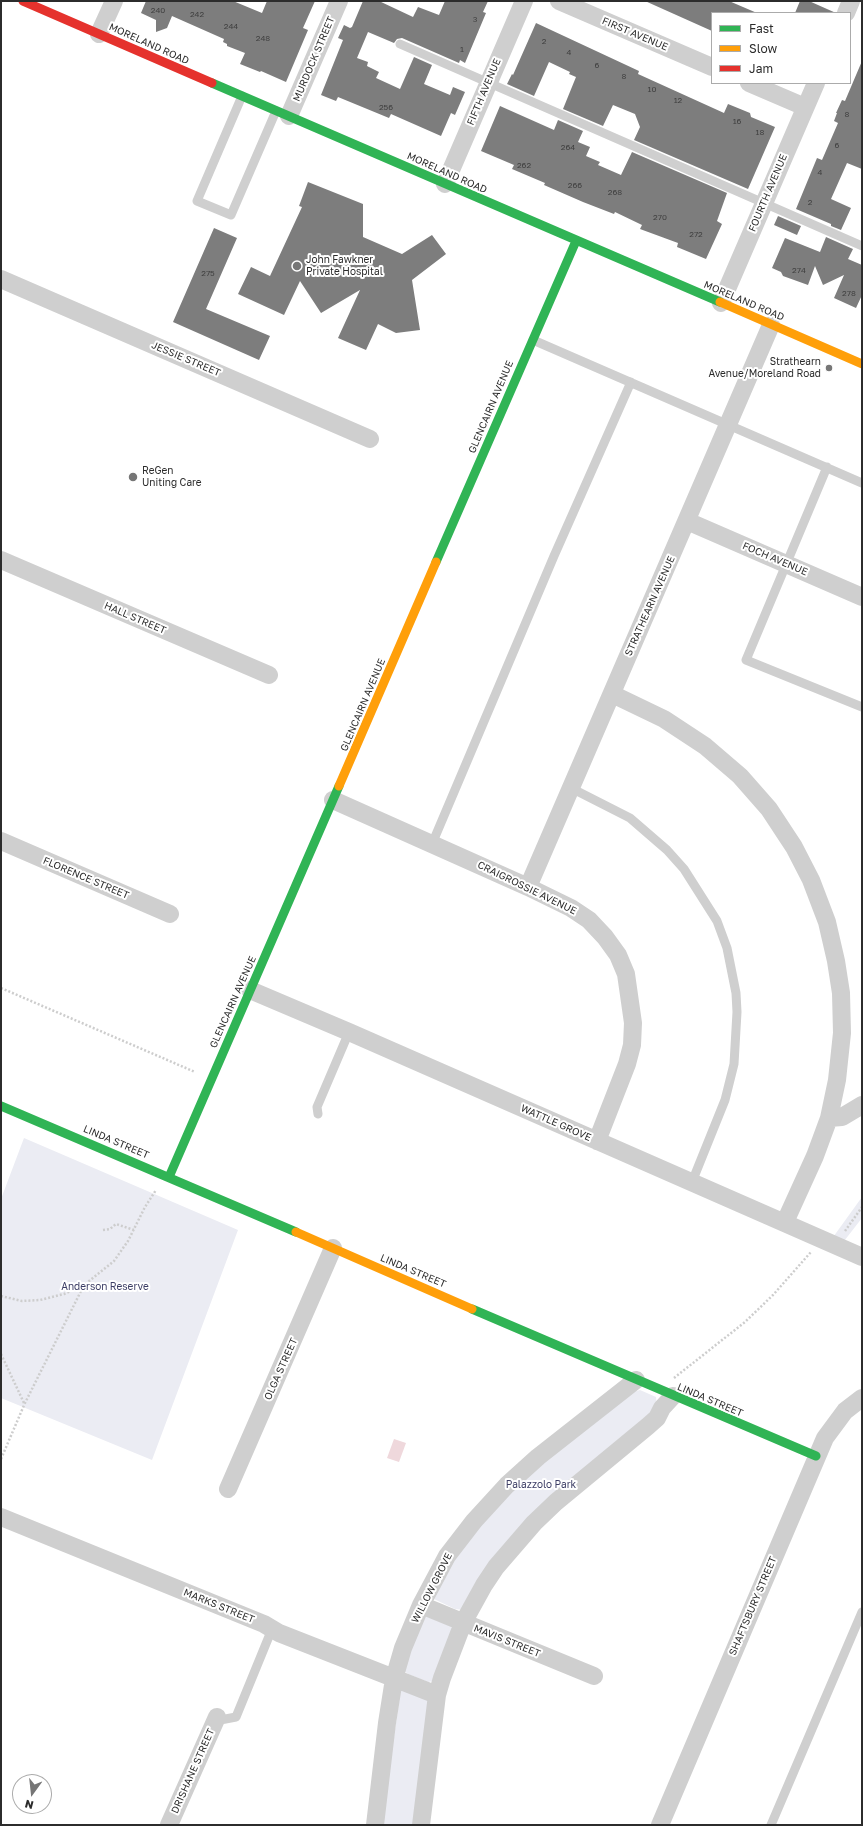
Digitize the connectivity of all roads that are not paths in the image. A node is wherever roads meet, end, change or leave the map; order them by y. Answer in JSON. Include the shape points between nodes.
{"nodes":[{"id":1,"x":23,"y":1,"type":"edge"},
{"id":2,"x":114,"y":1,"type":"edge"},
{"id":3,"x":339,"y":1,"type":"edge"},
{"id":4,"x":524,"y":1,"type":"edge"},
{"id":5,"x":559,"y":1,"type":"edge"},
{"id":6,"x":851,"y":1,"type":"edge"},
{"id":7,"x":846,"y":12,"type":"edge"},
{"id":8,"x":99,"y":34,"type":"junction"},
{"id":9,"x":400,"y":44,"type":"dead end"},
{"id":10,"x":711,"y":67,"type":"edge"},
{"id":11,"x":488,"y":84,"type":"junction"},
{"id":12,"x":751,"y":84,"type":"edge"},
{"id":13,"x":816,"y":84,"type":"edge"},
{"id":14,"x":242,"y":96,"type":"junction"},
{"id":15,"x":805,"y":108,"type":"junction"},
{"id":16,"x":282,"y":114,"type":"junction"},
{"id":17,"x":445,"y":184,"type":"junction"},
{"id":18,"x":764,"y":203,"type":"junction"},
{"id":19,"x":576,"y":241,"type":"junction"},
{"id":20,"x":862,"y":246,"type":"edge"},
{"id":21,"x":1,"y":281,"type":"edge"},
{"id":22,"x":721,"y":303,"type":"junction"},
{"id":23,"x":772,"y":325,"type":"junction"},
{"id":24,"x":533,"y":340,"type":"junction"},
{"id":25,"x":862,"y":364,"type":"edge"},
{"id":26,"x":631,"y":382,"type":"junction"},
{"id":27,"x":729,"y":426,"type":"junction"},
{"id":28,"x":370,"y":439,"type":"dead end"},
{"id":29,"x":827,"y":467,"type":"junction"},
{"id":30,"x":862,"y":483,"type":"edge"},
{"id":31,"x":687,"y":521,"type":"junction"},
{"id":32,"x":1,"y":560,"type":"edge"},
{"id":33,"x":786,"y":564,"type":"junction"},
{"id":34,"x":862,"y":597,"type":"edge"},
{"id":35,"x":269,"y":675,"type":"dead end"},
{"id":36,"x":612,"y":694,"type":"junction"},
{"id":37,"x":862,"y":707,"type":"edge"},
{"id":38,"x":571,"y":788,"type":"junction"},
{"id":39,"x":333,"y":800,"type":"junction"},
{"id":40,"x":1,"y":841,"type":"edge"},
{"id":41,"x":432,"y":844,"type":"junction"},
{"id":42,"x":528,"y":887,"type":"junction"},
{"id":43,"x":170,"y":914,"type":"dead end"},
{"id":44,"x":250,"y":990,"type":"junction"},
{"id":45,"x":349,"y":1032,"type":"junction"},
{"id":46,"x":862,"y":1105,"type":"edge"},
{"id":47,"x":1,"y":1106,"type":"edge"},
{"id":48,"x":318,"y":1114,"type":"dead end"},
{"id":49,"x":829,"y":1118,"type":"junction"},
{"id":50,"x":597,"y":1141,"type":"junction"},
{"id":51,"x":168,"y":1177,"type":"junction"},
{"id":52,"x":692,"y":1182,"type":"junction"},
{"id":53,"x":785,"y":1222,"type":"junction"},
{"id":54,"x":333,"y":1248,"type":"junction"},
{"id":55,"x":862,"y":1257,"type":"edge"},
{"id":56,"x":636,"y":1380,"type":"junction"},
{"id":57,"x":669,"y":1394,"type":"junction"},
{"id":58,"x":862,"y":1398,"type":"edge"},
{"id":59,"x":816,"y":1456,"type":"junction"},
{"id":60,"x":228,"y":1489,"type":"dead end"},
{"id":61,"x":1,"y":1517,"type":"edge"},
{"id":62,"x":421,"y":1606,"type":"junction"},
{"id":63,"x":862,"y":1612,"type":"edge"},
{"id":64,"x":463,"y":1623,"type":"junction"},
{"id":65,"x":272,"y":1629,"type":"junction"},
{"id":66,"x":594,"y":1676,"type":"dead end"},
{"id":67,"x":394,"y":1679,"type":"junction"},
{"id":68,"x":437,"y":1695,"type":"junction"},
{"id":69,"x":216,"y":1719,"type":"joint"},
{"id":70,"x":169,"y":1825,"type":"edge"},
{"id":71,"x":375,"y":1825,"type":"edge"},
{"id":72,"x":421,"y":1825,"type":"edge"},
{"id":73,"x":660,"y":1825,"type":"edge"},
{"id":74,"x":771,"y":1825,"type":"edge"}],
"edges":[{"from":1,"to":8,"type":"street","name":"MORELAND ROAD"},
{"from":2,"to":8,"type":"street"},
{"from":3,"to":16,"type":"street","name":"MURDOCK STREET"},
{"from":4,"to":11,"type":"street","name":"FIFTH AVENUE"},
{"from":5,"to":10,"type":"street","name":"FIRST AVENUE"},
{"from":6,"to":7,"type":"street"},
{"from":8,"to":14,"type":"street","name":"MORELAND ROAD"},
{"from":9,"to":11,"type":"lane"},
{"from":11,"to":17,"type":"street","name":"FIFTH AVENUE"},
{"from":11,"to":18,"type":"lane"},
{"from":12,"to":15,"type":"street"},
{"from":13,"to":15,"type":"street","name":"FOURTH AVENUE"},
{"from":14,"to":16,"type":"street","name":"MORELAND ROAD"},
{"from":14,"to":16,"type":"lane","via":[[197,201],[231,215]]},
{"from":15,"to":18,"type":"street","name":"FOURTH AVENUE"},
{"from":16,"to":17,"type":"street","name":"MORELAND ROAD"},
{"from":17,"to":19,"type":"street","name":"MORELAND ROAD"},
{"from":18,"to":20,"type":"lane"},
{"from":18,"to":22,"type":"street","name":"FOURTH AVENUE"},
{"from":19,"to":22,"type":"street","name":"MORELAND ROAD"},
{"from":19,"to":24,"type":"street","name":"GLENCAIRN AVENUE"},
{"from":21,"to":28,"type":"street","name":"JESSIE STREET"},
{"from":22,"to":23,"type":"street","name":"MORELAND ROAD"},
{"from":23,"to":25,"type":"street","name":"MORELAND ROAD"},
{"from":23,"to":27,"type":"street","name":"STRATHEARN AVENUE"},
{"from":24,"to":26,"type":"lane"},
{"from":24,"to":39,"type":"street","name":"GLENCAIRN AVENUE"},
{"from":26,"to":27,"type":"lane"},
{"from":26,"to":41,"type":"lane"},
{"from":27,"to":29,"type":"lane"},
{"from":27,"to":31,"type":"street","name":"STRATHEARN AVENUE"},
{"from":29,"to":30,"type":"lane"},
{"from":29,"to":33,"type":"lane"},
{"from":31,"to":33,"type":"street","name":"FOCH AVENUE"},
{"from":31,"to":36,"type":"street","name":"STRATHEARN AVENUE"},
{"from":32,"to":35,"type":"street","name":"HALL STREET"},
{"from":33,"to":34,"type":"street","name":"FOCH AVENUE"},
{"from":33,"to":37,"type":"lane","via":[[746,660]]},
{"from":36,"to":38,"type":"street","name":"STRATHEARN AVENUE"},
{"from":36,"to":49,"type":"street","via":[[664,719],[705,746],[740,776],[769,809],[794,847],[811,880],[827,922],[841,993],[842,1033],[837,1080]]},
{"from":38,"to":42,"type":"street","name":"STRATHEARN AVENUE"},
{"from":38,"to":52,"type":"lane","via":[[630,818],[667,850],[684,869],[717,921],[727,948],[736,993],[736,1048],[725,1100]]},
{"from":39,"to":41,"type":"street","name":"CRAIGROSSIE AVENUE"},
{"from":39,"to":44,"type":"street","name":"GLENCAIRN AVENUE"},
{"from":40,"to":43,"type":"street","name":"FLORENCE STREET"},
{"from":41,"to":42,"type":"street","name":"CRAIGROSSIE AVENUE"},
{"from":42,"to":50,"type":"street","name":"CRAIGROSSIE AVENUE","via":[[572,908],[589,920],[605,937],[626,974],[633,1023],[632,1045]]},
{"from":44,"to":45,"type":"street","name":"WATTLE GROVE"},
{"from":44,"to":51,"type":"street","name":"GLENCAIRN AVENUE"},
{"from":45,"to":48,"type":"lane","via":[[317,1107]]},
{"from":45,"to":50,"type":"street","name":"WATTLE GROVE"},
{"from":46,"to":49,"type":"street","via":[[842,1117]]},
{"from":47,"to":51,"type":"street","name":"LINDA STREET"},
{"from":49,"to":53,"type":"street"},
{"from":50,"to":52,"type":"street","name":"WATTLE GROVE"},
{"from":51,"to":54,"type":"street","name":"LINDA STREET"},
{"from":52,"to":53,"type":"street","name":"WATTLE GROVE"},
{"from":53,"to":55,"type":"street","name":"WATTLE GROVE"},
{"from":54,"to":56,"type":"street","name":"LINDA STREET"},
{"from":54,"to":60,"type":"street","name":"OLGA STREET"},
{"from":56,"to":57,"type":"street","name":"LINDA STREET"},
{"from":56,"to":62,"type":"street","name":"WILLOW GROVE","via":[[538,1457],[507,1486],[474,1521],[447,1556]]},
{"from":57,"to":59,"type":"street","name":"LINDA STREET"},
{"from":57,"to":64,"type":"street","via":[[657,1418],[556,1502],[516,1542],[492,1573]]},
{"from":58,"to":59,"type":"street","name":"SHAFTSBURY STREET","via":[[833,1424]]},
{"from":59,"to":73,"type":"street","name":"SHAFTSBURY STREET"},
{"from":61,"to":65,"type":"street","name":"MARKS STREET"},
{"from":62,"to":64,"type":"street","name":"MAVIS STREET"},
{"from":62,"to":67,"type":"street","name":"WILLOW GROVE","via":[[403,1648]]},
{"from":63,"to":74,"type":"lane"},
{"from":64,"to":66,"type":"street","name":"MAVIS STREET"},
{"from":64,"to":68,"type":"street"},
{"from":65,"to":67,"type":"street","name":"MARKS STREET"},
{"from":65,"to":69,"type":"lane","via":[[236,1717]]},
{"from":67,"to":68,"type":"street","name":"MARKS STREET"},
{"from":67,"to":71,"type":"street","name":"WILLOW GROVE"},
{"from":68,"to":72,"type":"street"},
{"from":69,"to":70,"type":"street","name":"DRISHANE STREET"}]}
